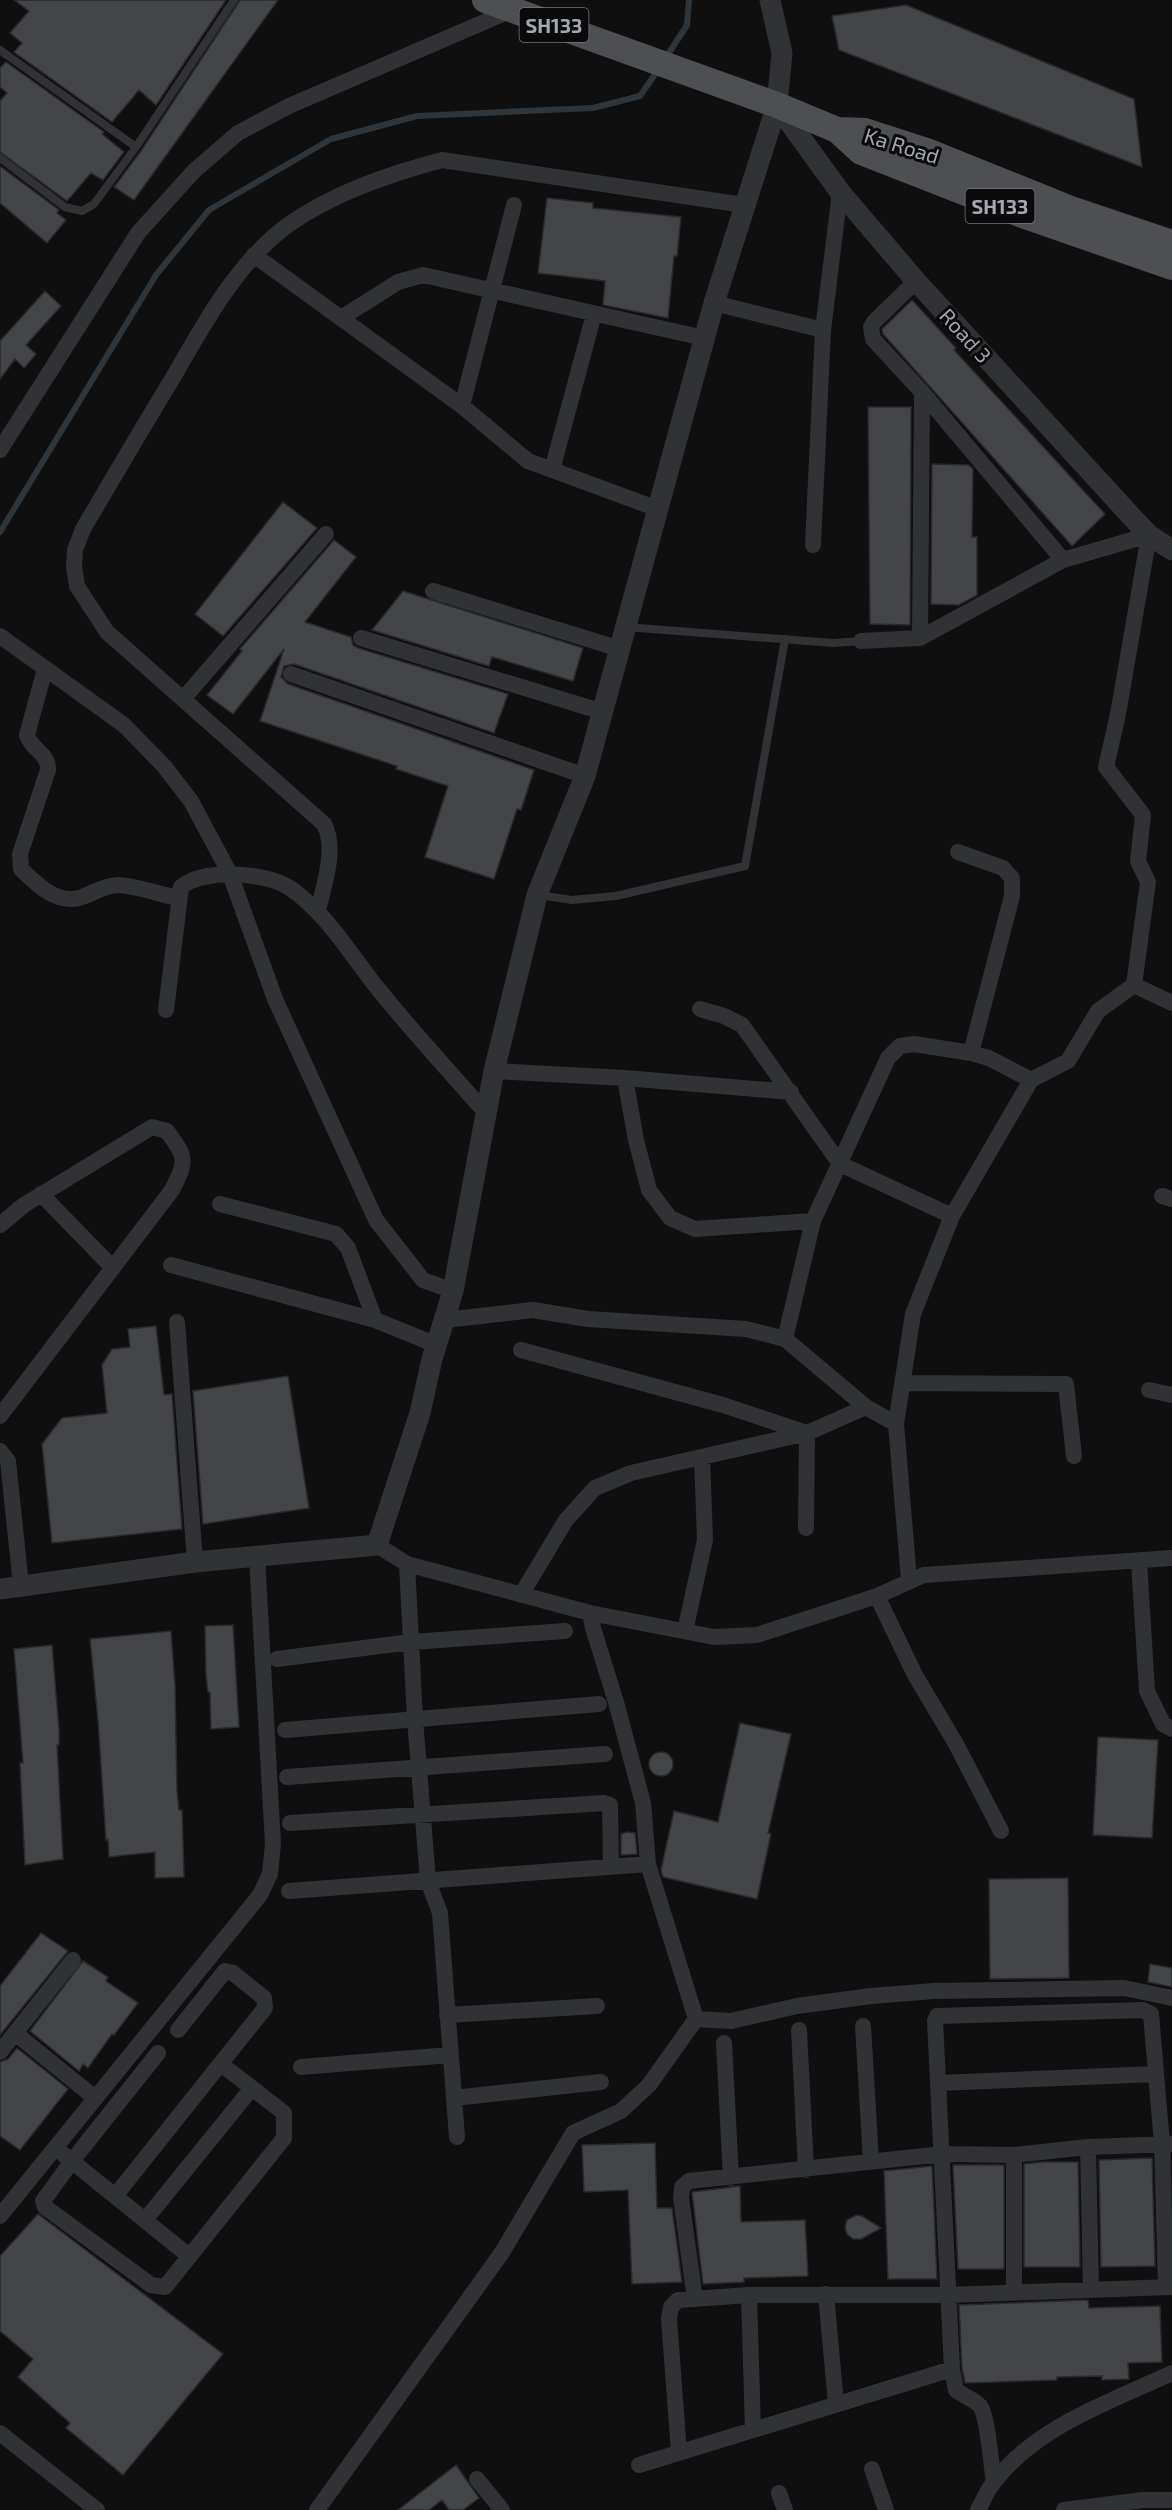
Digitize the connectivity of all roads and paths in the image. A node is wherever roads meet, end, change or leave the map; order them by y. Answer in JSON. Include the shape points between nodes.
{"nodes":[{"id":1,"x":234,"y":0,"type":"edge"},
{"id":2,"x":485,"y":0,"type":"edge"},
{"id":3,"x":770,"y":0,"type":"edge"},
{"id":4,"x":512,"y":10,"type":"junction"},
{"id":5,"x":0,"y":50,"type":"edge"},
{"id":6,"x":777,"y":105,"type":"junction"},
{"id":7,"x":837,"y":130,"type":"junction"},
{"id":8,"x":136,"y":147,"type":"junction"},
{"id":9,"x":0,"y":158,"type":"edge"},
{"id":10,"x":840,"y":192,"type":"junction"},
{"id":11,"x":744,"y":204,"type":"junction"},
{"id":12,"x":514,"y":205,"type":"dead end"},
{"id":13,"x":1172,"y":243,"type":"edge"},
{"id":14,"x":254,"y":255,"type":"junction"},
{"id":15,"x":1172,"y":267,"type":"edge"},
{"id":16,"x":916,"y":281,"type":"junction"},
{"id":17,"x":492,"y":290,"type":"junction"},
{"id":18,"x":714,"y":303,"type":"junction"},
{"id":19,"x":594,"y":314,"type":"junction"},
{"id":20,"x":340,"y":318,"type":"junction"},
{"id":21,"x":823,"y":330,"type":"junction"},
{"id":22,"x":704,"y":338,"type":"junction"},
{"id":23,"x":922,"y":392,"type":"junction"},
{"id":24,"x":462,"y":406,"type":"junction"},
{"id":25,"x":0,"y":450,"type":"edge"},
{"id":26,"x":552,"y":470,"type":"junction"},
{"id":27,"x":658,"y":509,"type":"junction"},
{"id":28,"x":326,"y":534,"type":"dead end"},
{"id":29,"x":1149,"y":535,"type":"junction"},
{"id":30,"x":813,"y":545,"type":"dead end"},
{"id":31,"x":1172,"y":550,"type":"edge"},
{"id":32,"x":1063,"y":560,"type":"junction"},
{"id":33,"x":433,"y":591,"type":"dead end"},
{"id":34,"x":626,"y":627,"type":"junction"},
{"id":35,"x":0,"y":636,"type":"edge"},
{"id":36,"x":361,"y":638,"type":"dead end"},
{"id":37,"x":920,"y":638,"type":"junction"},
{"id":38,"x":785,"y":639,"type":"junction"},
{"id":39,"x":861,"y":641,"type":"joint"},
{"id":40,"x":620,"y":648,"type":"junction"},
{"id":41,"x":45,"y":669,"type":"junction"},
{"id":42,"x":291,"y":674,"type":"dead end"},
{"id":43,"x":183,"y":699,"type":"junction"},
{"id":44,"x":603,"y":712,"type":"junction"},
{"id":45,"x":585,"y":776,"type":"junction"},
{"id":46,"x":958,"y":852,"type":"dead end"},
{"id":47,"x":230,"y":874,"type":"junction"},
{"id":48,"x":537,"y":895,"type":"junction"},
{"id":49,"x":178,"y":898,"type":"junction"},
{"id":50,"x":318,"y":911,"type":"junction"},
{"id":51,"x":1134,"y":985,"type":"junction"},
{"id":52,"x":1172,"y":1004,"type":"edge"},
{"id":53,"x":700,"y":1009,"type":"dead end"},
{"id":54,"x":166,"y":1010,"type":"dead end"},
{"id":55,"x":971,"y":1053,"type":"junction"},
{"id":56,"x":494,"y":1071,"type":"junction"},
{"id":57,"x":625,"y":1078,"type":"junction"},
{"id":58,"x":1031,"y":1080,"type":"junction"},
{"id":59,"x":791,"y":1092,"type":"junction"},
{"id":60,"x":486,"y":1113,"type":"junction"},
{"id":61,"x":840,"y":1164,"type":"junction"},
{"id":62,"x":41,"y":1194,"type":"junction"},
{"id":63,"x":220,"y":1204,"type":"dead end"},
{"id":64,"x":952,"y":1216,"type":"junction"},
{"id":65,"x":813,"y":1221,"type":"junction"},
{"id":66,"x":0,"y":1225,"type":"edge"},
{"id":67,"x":171,"y":1265,"type":"dead end"},
{"id":68,"x":113,"y":1268,"type":"junction"},
{"id":69,"x":453,"y":1291,"type":"junction"},
{"id":70,"x":375,"y":1320,"type":"junction"},
{"id":71,"x":445,"y":1320,"type":"junction"},
{"id":72,"x":177,"y":1322,"type":"dead end"},
{"id":73,"x":785,"y":1339,"type":"junction"},
{"id":74,"x":437,"y":1345,"type":"junction"},
{"id":75,"x":521,"y":1350,"type":"dead end"},
{"id":76,"x":903,"y":1383,"type":"junction"},
{"id":77,"x":1149,"y":1390,"type":"dead end"},
{"id":78,"x":1172,"y":1395,"type":"edge"},
{"id":79,"x":866,"y":1407,"type":"junction"},
{"id":80,"x":0,"y":1416,"type":"edge"},
{"id":81,"x":896,"y":1424,"type":"junction"},
{"id":82,"x":807,"y":1433,"type":"junction"},
{"id":83,"x":0,"y":1451,"type":"edge"},
{"id":84,"x":1074,"y":1456,"type":"dead end"},
{"id":85,"x":702,"y":1457,"type":"junction"},
{"id":86,"x":806,"y":1528,"type":"dead end"},
{"id":87,"x":377,"y":1545,"type":"junction"},
{"id":88,"x":257,"y":1557,"type":"junction"},
{"id":89,"x":1172,"y":1558,"type":"edge"},
{"id":90,"x":1139,"y":1561,"type":"junction"},
{"id":91,"x":195,"y":1562,"type":"junction"},
{"id":92,"x":407,"y":1564,"type":"junction"},
{"id":93,"x":909,"y":1580,"type":"junction"},
{"id":94,"x":10,"y":1587,"type":"edge"},
{"id":95,"x":521,"y":1594,"type":"junction"},
{"id":96,"x":877,"y":1596,"type":"junction"},
{"id":97,"x":590,"y":1613,"type":"junction"},
{"id":98,"x":565,"y":1631,"type":"dead end"},
{"id":99,"x":685,"y":1631,"type":"junction"},
{"id":100,"x":411,"y":1642,"type":"junction"},
{"id":101,"x":277,"y":1659,"type":"dead end"},
{"id":102,"x":600,"y":1704,"type":"dead end"},
{"id":103,"x":415,"y":1719,"type":"junction"},
{"id":104,"x":1172,"y":1729,"type":"edge"},
{"id":105,"x":285,"y":1730,"type":"dead end"},
{"id":106,"x":605,"y":1754,"type":"dead end"},
{"id":107,"x":419,"y":1768,"type":"junction"},
{"id":108,"x":287,"y":1776,"type":"dead end"},
{"id":109,"x":423,"y":1815,"type":"junction"},
{"id":110,"x":290,"y":1823,"type":"dead end"},
{"id":111,"x":1001,"y":1831,"type":"dead end"},
{"id":112,"x":648,"y":1864,"type":"junction"},
{"id":113,"x":611,"y":1867,"type":"junction"},
{"id":114,"x":428,"y":1881,"type":"junction"},
{"id":115,"x":289,"y":1891,"type":"dead end"},
{"id":116,"x":73,"y":1960,"type":"dead end"},
{"id":117,"x":1172,"y":1998,"type":"edge"},
{"id":118,"x":597,"y":2006,"type":"dead end"},
{"id":119,"x":447,"y":2015,"type":"junction"},
{"id":120,"x":696,"y":2019,"type":"junction"},
{"id":121,"x":863,"y":2026,"type":"dead end"},
{"id":122,"x":178,"y":2030,"type":"dead end"},
{"id":123,"x":799,"y":2030,"type":"dead end"},
{"id":124,"x":15,"y":2033,"type":"junction"},
{"id":125,"x":724,"y":2043,"type":"dead end"},
{"id":126,"x":0,"y":2052,"type":"edge"},
{"id":127,"x":158,"y":2053,"type":"dead end"},
{"id":128,"x":450,"y":2055,"type":"junction"},
{"id":129,"x":221,"y":2064,"type":"junction"},
{"id":130,"x":301,"y":2067,"type":"dead end"},
{"id":131,"x":1156,"y":2074,"type":"junction"},
{"id":132,"x":601,"y":2082,"type":"dead end"},
{"id":133,"x":938,"y":2084,"type":"junction"},
{"id":134,"x":252,"y":2088,"type":"junction"},
{"id":135,"x":95,"y":2098,"type":"junction"},
{"id":136,"x":454,"y":2098,"type":"junction"},
{"id":137,"x":457,"y":2138,"type":"dead end"},
{"id":138,"x":1167,"y":2144,"type":"edge"},
{"id":139,"x":1088,"y":2147,"type":"junction"},
{"id":140,"x":55,"y":2148,"type":"junction"},
{"id":141,"x":943,"y":2154,"type":"junction"},
{"id":142,"x":1014,"y":2155,"type":"junction"},
{"id":143,"x":72,"y":2161,"type":"junction"},
{"id":144,"x":871,"y":2161,"type":"junction"},
{"id":145,"x":806,"y":2170,"type":"junction"},
{"id":146,"x":731,"y":2178,"type":"junction"},
{"id":147,"x":115,"y":2196,"type":"junction"},
{"id":148,"x":0,"y":2216,"type":"edge"},
{"id":149,"x":145,"y":2220,"type":"junction"},
{"id":150,"x":189,"y":2256,"type":"junction"},
{"id":151,"x":1169,"y":2287,"type":"edge"},
{"id":152,"x":1091,"y":2290,"type":"junction"},
{"id":153,"x":1014,"y":2293,"type":"junction"},
{"id":154,"x":826,"y":2294,"type":"junction"},
{"id":155,"x":749,"y":2295,"type":"junction"},
{"id":156,"x":948,"y":2295,"type":"junction"},
{"id":157,"x":694,"y":2299,"type":"junction"},
{"id":158,"x":952,"y":2369,"type":"junction"},
{"id":159,"x":1172,"y":2373,"type":"edge"},
{"id":160,"x":836,"y":2404,"type":"junction"},
{"id":161,"x":753,"y":2430,"type":"junction"},
{"id":162,"x":0,"y":2433,"type":"edge"},
{"id":163,"x":679,"y":2452,"type":"junction"},
{"id":164,"x":639,"y":2465,"type":"dead end"},
{"id":165,"x":872,"y":2469,"type":"dead end"},
{"id":166,"x":477,"y":2479,"type":"dead end"},
{"id":167,"x":994,"y":2482,"type":"junction"},
{"id":168,"x":778,"y":2493,"type":"dead end"},
{"id":169,"x":1172,"y":2500,"type":"edge"},
{"id":170,"x":493,"y":2506,"type":"edge"},
{"id":171,"x":97,"y":2510,"type":"edge"},
{"id":172,"x":317,"y":2510,"type":"edge"},
{"id":173,"x":785,"y":2510,"type":"edge"},
{"id":174,"x":886,"y":2510,"type":"edge"},
{"id":175,"x":978,"y":2510,"type":"edge"},
{"id":176,"x":1064,"y":2510,"type":"edge"}],
"edges":[{"from":1,"to":8,"type":"lane"},
{"from":2,"to":4,"type":"main road","number":"SH133"},
{"from":3,"to":6,"type":"street","via":[[783,68]]},
{"from":4,"to":6,"type":"main road","number":"SH133"},
{"from":4,"to":25,"type":"street","via":[[289,106],[238,133],[194,171],[138,233]]},
{"from":5,"to":8,"type":"lane"},
{"from":6,"to":7,"type":"main road","number":"SH133"},
{"from":6,"to":10,"type":"street","name":"Road 3"},
{"from":6,"to":11,"type":"street"},
{"from":7,"to":13,"type":"main road","name":"Ka Road","number":"SH133","via":[[866,131]]},
{"from":7,"to":15,"type":"main road","name":"Ka Road","number":"SH133","via":[[861,152],[1025,216]]},
{"from":8,"to":9,"type":"lane","via":[[94,204],[82,211],[65,207]]},
{"from":10,"to":16,"type":"street","name":"Road 3"},
{"from":10,"to":21,"type":"street"},
{"from":11,"to":14,"type":"street","via":[[442,160],[394,173],[328,202],[288,226]]},
{"from":11,"to":18,"type":"street"},
{"from":12,"to":17,"type":"street"},
{"from":14,"to":20,"type":"street"},
{"from":14,"to":43,"type":"street","via":[[215,305],[75,550],[77,586],[107,632]]},
{"from":16,"to":23,"type":"street","via":[[874,322],[871,332],[873,339]]},
{"from":16,"to":29,"type":"street","name":"Road 3"},
{"from":17,"to":19,"type":"street"},
{"from":17,"to":20,"type":"street","via":[[423,275],[398,282]]},
{"from":17,"to":24,"type":"street"},
{"from":18,"to":21,"type":"street"},
{"from":18,"to":22,"type":"street"},
{"from":19,"to":22,"type":"street"},
{"from":19,"to":26,"type":"street"},
{"from":20,"to":24,"type":"street"},
{"from":21,"to":30,"type":"street"},
{"from":22,"to":27,"type":"street"},
{"from":23,"to":32,"type":"street"},
{"from":23,"to":37,"type":"street"},
{"from":24,"to":26,"type":"street","via":[[528,461]]},
{"from":26,"to":27,"type":"street"},
{"from":27,"to":34,"type":"street"},
{"from":28,"to":43,"type":"street"},
{"from":29,"to":31,"type":"street","name":"Road 3"},
{"from":29,"to":32,"type":"street"},
{"from":29,"to":51,"type":"street","via":[[1106,767],[1143,815],[1138,861],[1148,882]]},
{"from":32,"to":37,"type":"street"},
{"from":33,"to":40,"type":"street"},
{"from":34,"to":38,"type":"lane"},
{"from":34,"to":40,"type":"street"},
{"from":35,"to":41,"type":"street"},
{"from":36,"to":44,"type":"street"},
{"from":37,"to":39,"type":"street"},
{"from":38,"to":39,"type":"lane"},
{"from":38,"to":48,"type":"lane","via":[[745,866],[616,896],[572,900]]},
{"from":40,"to":44,"type":"street"},
{"from":41,"to":47,"type":"street","via":[[124,725],[164,766],[191,801]]},
{"from":41,"to":49,"type":"street","via":[[27,735],[46,758],[48,770],[20,854],[21,869],[42,889],[60,897],[79,898],[117,885]]},
{"from":42,"to":45,"type":"street"},
{"from":43,"to":50,"type":"street","via":[[324,824],[330,835],[330,847]]},
{"from":44,"to":45,"type":"street"},
{"from":45,"to":48,"type":"street"},
{"from":46,"to":55,"type":"street","via":[[1003,868],[1012,878],[1012,896]]},
{"from":47,"to":49,"type":"street","via":[[189,881],[181,887]]},
{"from":47,"to":50,"type":"street","via":[[258,876],[289,887]]},
{"from":47,"to":69,"type":"street","via":[[275,999],[376,1220],[423,1280]]},
{"from":48,"to":56,"type":"street"},
{"from":49,"to":54,"type":"street"},
{"from":50,"to":60,"type":"street","via":[[375,986]]},
{"from":51,"to":52,"type":"street"},
{"from":51,"to":58,"type":"street","via":[[1098,1011],[1068,1061]]},
{"from":53,"to":59,"type":"street","via":[[742,1025]]},
{"from":55,"to":58,"type":"street"},
{"from":55,"to":61,"type":"street","via":[[914,1044],[900,1046],[888,1058]]},
{"from":56,"to":57,"type":"street"},
{"from":56,"to":60,"type":"street"},
{"from":57,"to":59,"type":"street"},
{"from":57,"to":65,"type":"street","via":[[649,1190],[670,1218],[695,1229]]},
{"from":58,"to":64,"type":"street"},
{"from":59,"to":61,"type":"street"},
{"from":60,"to":69,"type":"street"},
{"from":61,"to":64,"type":"street"},
{"from":61,"to":65,"type":"street"},
{"from":62,"to":66,"type":"street"},
{"from":62,"to":68,"type":"street"},
{"from":62,"to":68,"type":"street","via":[[152,1127],[167,1131],[182,1152],[183,1167],[172,1190]]},
{"from":63,"to":70,"type":"street","via":[[336,1234],[348,1248]]},
{"from":64,"to":76,"type":"street","via":[[913,1314]]},
{"from":65,"to":73,"type":"street"},
{"from":67,"to":70,"type":"street"},
{"from":68,"to":80,"type":"street"},
{"from":69,"to":71,"type":"street"},
{"from":70,"to":74,"type":"street"},
{"from":71,"to":73,"type":"street","via":[[533,1310],[588,1319],[746,1329]]},
{"from":71,"to":74,"type":"street"},
{"from":72,"to":91,"type":"street"},
{"from":73,"to":79,"type":"street"},
{"from":74,"to":87,"type":"street","via":[[420,1413]]},
{"from":75,"to":82,"type":"street","via":[[723,1405]]},
{"from":76,"to":81,"type":"street"},
{"from":76,"to":84,"type":"street","via":[[1066,1384]]},
{"from":77,"to":78,"type":"street"},
{"from":79,"to":81,"type":"street"},
{"from":79,"to":82,"type":"street"},
{"from":81,"to":93,"type":"street"},
{"from":82,"to":85,"type":"street"},
{"from":82,"to":86,"type":"street"},
{"from":83,"to":94,"type":"street","via":[[8,1461]]},
{"from":85,"to":95,"type":"street","via":[[631,1473],[595,1488],[566,1520]]},
{"from":85,"to":99,"type":"street","via":[[705,1540]]},
{"from":87,"to":88,"type":"street"},
{"from":87,"to":92,"type":"street"},
{"from":88,"to":91,"type":"street"},
{"from":88,"to":135,"type":"street","via":[[273,1844],[270,1874],[260,1895]]},
{"from":89,"to":90,"type":"street"},
{"from":90,"to":93,"type":"street","via":[[924,1575]]},
{"from":90,"to":104,"type":"street","via":[[1147,1690],[1163,1724]]},
{"from":91,"to":94,"type":"street"},
{"from":92,"to":95,"type":"street"},
{"from":92,"to":100,"type":"street"},
{"from":93,"to":96,"type":"street"},
{"from":95,"to":97,"type":"street"},
{"from":96,"to":99,"type":"street","via":[[757,1635],[714,1637]]},
{"from":96,"to":111,"type":"street","via":[[915,1676]]},
{"from":97,"to":99,"type":"street"},
{"from":97,"to":112,"type":"street","via":[[643,1803]]},
{"from":98,"to":100,"type":"street"},
{"from":100,"to":101,"type":"street"},
{"from":100,"to":103,"type":"street"},
{"from":102,"to":103,"type":"street"},
{"from":103,"to":105,"type":"street"},
{"from":103,"to":107,"type":"street"},
{"from":106,"to":107,"type":"street"},
{"from":107,"to":108,"type":"street"},
{"from":107,"to":109,"type":"street"},
{"from":109,"to":110,"type":"street"},
{"from":109,"to":113,"type":"street","via":[[604,1803],[610,1805]]},
{"from":109,"to":114,"type":"street"},
{"from":112,"to":113,"type":"street"},
{"from":112,"to":120,"type":"street"},
{"from":113,"to":114,"type":"street"},
{"from":114,"to":115,"type":"street"},
{"from":114,"to":119,"type":"street","via":[[440,1912]]},
{"from":116,"to":124,"type":"street"},
{"from":117,"to":120,"type":"street","via":[[1124,1988],[934,1991],[797,2006],[731,2021]]},
{"from":118,"to":119,"type":"street"},
{"from":119,"to":128,"type":"street"},
{"from":120,"to":172,"type":"street","via":[[649,2085],[621,2111],[573,2133],[501,2254]]},
{"from":121,"to":144,"type":"street"},
{"from":122,"to":129,"type":"street","via":[[221,1974],[233,1973],[266,2003]]},
{"from":123,"to":145,"type":"street"},
{"from":124,"to":126,"type":"street"},
{"from":124,"to":135,"type":"street"},
{"from":125,"to":146,"type":"street"},
{"from":127,"to":143,"type":"street"},
{"from":128,"to":130,"type":"street"},
{"from":128,"to":136,"type":"street"},
{"from":129,"to":134,"type":"street"},
{"from":129,"to":147,"type":"street"},
{"from":131,"to":133,"type":"street"},
{"from":131,"to":133,"type":"street","via":[[1148,2011],[943,2015],[935,2021]]},
{"from":131,"to":138,"type":"street"},
{"from":132,"to":136,"type":"street"},
{"from":133,"to":141,"type":"street"},
{"from":134,"to":149,"type":"street"},
{"from":134,"to":150,"type":"street","via":[[284,2113],[285,2138]]},
{"from":135,"to":140,"type":"street"},
{"from":136,"to":137,"type":"street"},
{"from":138,"to":139,"type":"street"},
{"from":138,"to":151,"type":"street"},
{"from":139,"to":142,"type":"street"},
{"from":139,"to":152,"type":"street"},
{"from":140,"to":143,"type":"street"},
{"from":140,"to":148,"type":"street"},
{"from":141,"to":142,"type":"street"},
{"from":141,"to":144,"type":"street"},
{"from":141,"to":156,"type":"street"},
{"from":142,"to":153,"type":"street"},
{"from":143,"to":147,"type":"street"},
{"from":143,"to":150,"type":"street","via":[[46,2195],[45,2207],[151,2285],[165,2287]]},
{"from":144,"to":145,"type":"street"},
{"from":145,"to":146,"type":"street"},
{"from":146,"to":157,"type":"street","via":[[689,2181],[682,2187]]},
{"from":147,"to":149,"type":"street"},
{"from":149,"to":150,"type":"street"},
{"from":151,"to":152,"type":"street"},
{"from":152,"to":153,"type":"street"},
{"from":153,"to":156,"type":"street"},
{"from":154,"to":155,"type":"street"},
{"from":154,"to":156,"type":"street"},
{"from":154,"to":160,"type":"street"},
{"from":155,"to":157,"type":"street"},
{"from":155,"to":161,"type":"street"},
{"from":156,"to":158,"type":"street"},
{"from":157,"to":163,"type":"street","via":[[678,2300],[671,2307],[669,2319]]},
{"from":158,"to":160,"type":"street"},
{"from":158,"to":167,"type":"street","via":[[956,2390],[976,2401],[984,2413]]},
{"from":159,"to":167,"type":"street","via":[[1056,2427]]},
{"from":160,"to":161,"type":"street"},
{"from":161,"to":163,"type":"street"},
{"from":162,"to":171,"type":"street"},
{"from":163,"to":164,"type":"street"},
{"from":165,"to":174,"type":"street"},
{"from":166,"to":170,"type":"street"},
{"from":167,"to":175,"type":"street"},
{"from":168,"to":173,"type":"street"},
{"from":169,"to":176,"type":"street"}]}
